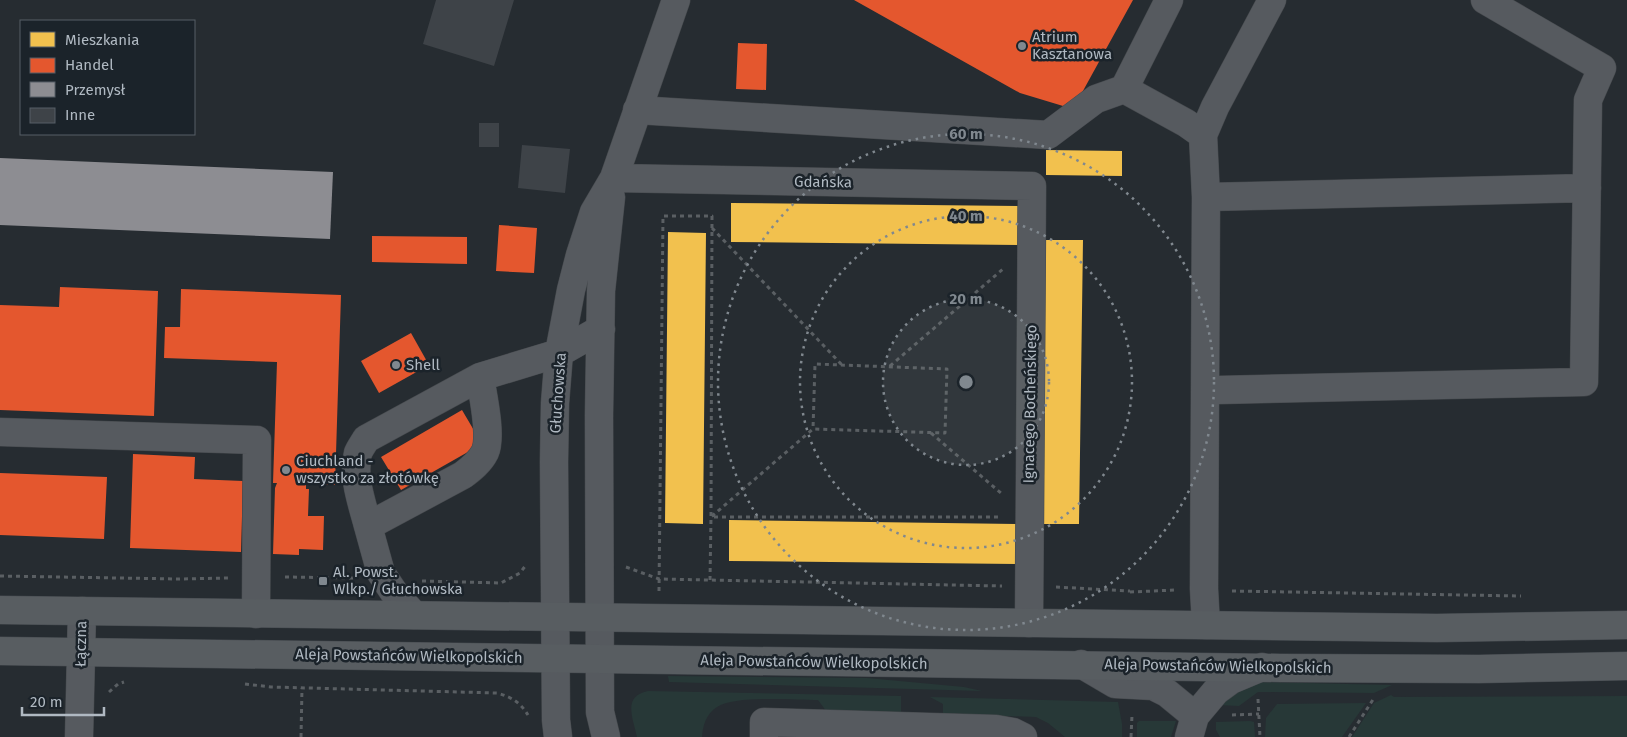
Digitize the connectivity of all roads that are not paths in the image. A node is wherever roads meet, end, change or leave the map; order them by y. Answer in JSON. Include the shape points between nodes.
{"nodes":[{"id":1,"x":676,"y":0,"type":"edge"},
{"id":2,"x":1169,"y":0,"type":"edge"},
{"id":3,"x":1272,"y":0,"type":"edge"},
{"id":4,"x":1485,"y":0,"type":"edge"},
{"id":5,"x":1124,"y":89,"type":"junction"},
{"id":6,"x":637,"y":110,"type":"junction"},
{"id":7,"x":1203,"y":135,"type":"junction"},
{"id":8,"x":614,"y":178,"type":"junction"},
{"id":9,"x":1032,"y":186,"type":"joint"},
{"id":10,"x":1587,"y":188,"type":"junction"},
{"id":11,"x":1206,"y":196,"type":"junction"},
{"id":12,"x":601,"y":329,"type":"junction"},
{"id":13,"x":560,"y":353,"type":"junction"},
{"id":14,"x":480,"y":377,"type":"junction"},
{"id":15,"x":1206,"y":388,"type":"junction"},
{"id":16,"x":0,"y":432,"type":"edge"},
{"id":17,"x":368,"y":526,"type":"junction"},
{"id":18,"x":0,"y":610,"type":"edge"},
{"id":19,"x":82,"y":611,"type":"junction"},
{"id":20,"x":256,"y":614,"type":"junction"},
{"id":21,"x":414,"y":615,"type":"junction"},
{"id":22,"x":555,"y":617,"type":"junction"},
{"id":23,"x":599,"y":617,"type":"junction"},
{"id":24,"x":1029,"y":623,"type":"junction"},
{"id":25,"x":1206,"y":625,"type":"junction"},
{"id":26,"x":1627,"y":625,"type":"edge"},
{"id":27,"x":0,"y":651,"type":"edge"},
{"id":28,"x":81,"y":652,"type":"junction"},
{"id":29,"x":555,"y":658,"type":"junction"},
{"id":30,"x":600,"y":659,"type":"junction"},
{"id":31,"x":1081,"y":664,"type":"junction"},
{"id":32,"x":1627,"y":666,"type":"edge"},
{"id":33,"x":1262,"y":667,"type":"junction"},
{"id":34,"x":1192,"y":727,"type":"edge"},
{"id":35,"x":895,"y":731,"type":"edge"},
{"id":36,"x":79,"y":737,"type":"edge"},
{"id":37,"x":558,"y":737,"type":"edge"},
{"id":38,"x":606,"y":737,"type":"edge"},
{"id":39,"x":764,"y":737,"type":"edge"},
{"id":40,"x":1023,"y":737,"type":"edge"}],
"edges":[{"from":1,"to":6,"type":"street","name":"Głuchowska"},
{"from":2,"to":5,"type":"street"},
{"from":3,"to":7,"type":"street"},
{"from":4,"to":10,"type":"street","via":[[1602,68],[1588,100]]},
{"from":5,"to":6,"type":"street","via":[[1096,99],[1048,135]]},
{"from":5,"to":7,"type":"street"},
{"from":6,"to":8,"type":"street","name":"Głuchowska"},
{"from":7,"to":11,"type":"street"},
{"from":8,"to":9,"type":"street","name":"Gdańska"},
{"from":8,"to":12,"type":"street","name":"Głuchowska","via":[[601,290]]},
{"from":8,"to":13,"type":"street","name":"Głuchowska","via":[[594,212],[580,255]]},
{"from":9,"to":24,"type":"street","name":"Ignacego Bocheńskiego"},
{"from":10,"to":11,"type":"street"},
{"from":10,"to":15,"type":"street","via":[[1584,382]]},
{"from":11,"to":15,"type":"street"},
{"from":12,"to":13,"type":"street"},
{"from":12,"to":23,"type":"street","name":"Głuchowska"},
{"from":13,"to":14,"type":"street"},
{"from":13,"to":22,"type":"street","name":"Głuchowska","via":[[555,403]]},
{"from":14,"to":17,"type":"street","via":[[488,441],[484,454],[463,475]]},
{"from":14,"to":17,"type":"street","via":[[366,439],[359,451],[356,468]]},
{"from":15,"to":25,"type":"street"},
{"from":16,"to":20,"type":"street","via":[[257,440]]},
{"from":17,"to":21,"type":"street","via":[[381,572]]},
{"from":18,"to":19,"type":"main road"},
{"from":19,"to":20,"type":"main road"},
{"from":19,"to":28,"type":"street","name":"Łączna"},
{"from":20,"to":21,"type":"main road"},
{"from":21,"to":22,"type":"main road"},
{"from":22,"to":23,"type":"main road"},
{"from":22,"to":29,"type":"street","name":"Głuchowska"},
{"from":23,"to":24,"type":"main road"},
{"from":23,"to":30,"type":"street","name":"Głuchowska"},
{"from":24,"to":25,"type":"main road"},
{"from":25,"to":26,"type":"main road","via":[[1437,628]]},
{"from":27,"to":28,"type":"main road","name":"Aleja Powstańców Wielkopolskich"},
{"from":28,"to":29,"type":"main road","name":"Aleja Powstańców Wielkopolskich"},
{"from":28,"to":36,"type":"street","name":"Łączna"},
{"from":29,"to":30,"type":"main road","name":"Aleja Powstańców Wielkopolskich"},
{"from":29,"to":37,"type":"street","name":"Głuchowska"},
{"from":30,"to":31,"type":"main road","name":"Aleja Powstańców Wielkopolskich"},
{"from":30,"to":38,"type":"street","name":"Głuchowska","via":[[600,712]]},
{"from":31,"to":33,"type":"main road","name":"Aleja Powstańców Wielkopolskich"},
{"from":31,"to":34,"type":"street","via":[[1114,684],[1153,686],[1167,693]]},
{"from":32,"to":33,"type":"main road","name":"Aleja Powstańców Wielkopolskich","via":[[1479,669]]},
{"from":33,"to":34,"type":"street","via":[[1231,680],[1216,691]]},
{"from":35,"to":39,"type":"street","via":[[764,722]]},
{"from":35,"to":40,"type":"street","via":[[996,729]]}]}
